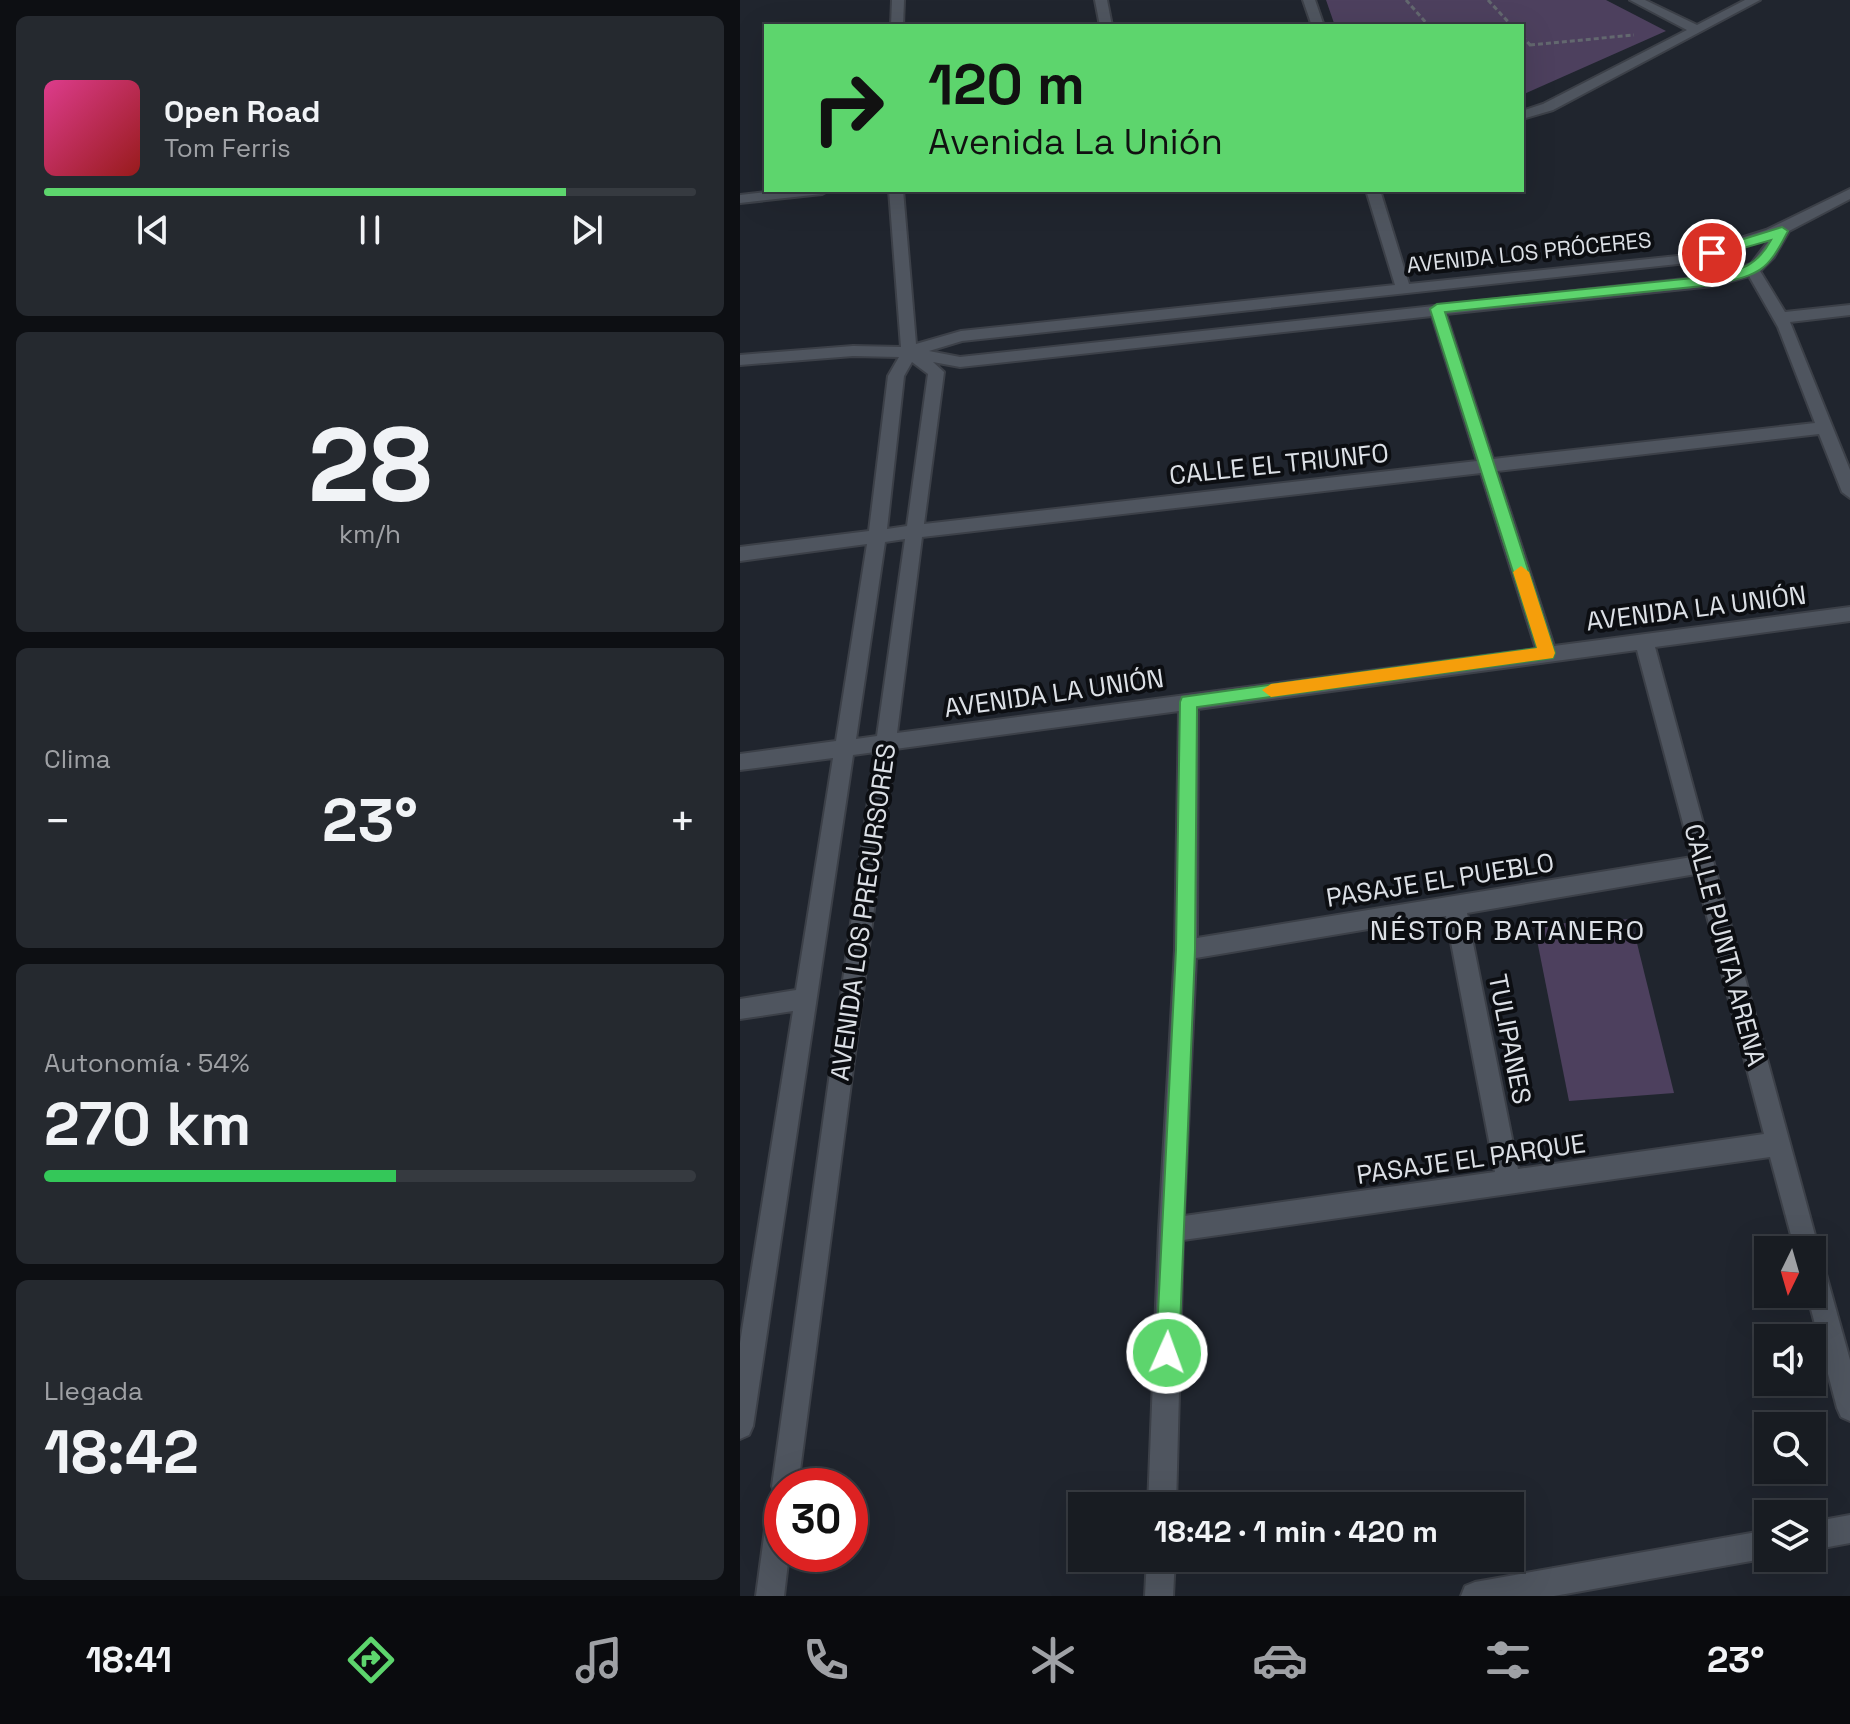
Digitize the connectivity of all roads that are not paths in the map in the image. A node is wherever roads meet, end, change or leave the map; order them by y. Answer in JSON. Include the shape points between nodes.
{"nodes":[{"id":1,"x":898,"y":0,"type":"edge"},
{"id":2,"x":1101,"y":0,"type":"edge"},
{"id":3,"x":1309,"y":0,"type":"edge"},
{"id":4,"x":1636,"y":0,"type":"edge"},
{"id":5,"x":1754,"y":0,"type":"edge"},
{"id":6,"x":897,"y":24,"type":"edge"},
{"id":7,"x":1106,"y":24,"type":"edge"},
{"id":8,"x":1317,"y":24,"type":"edge"},
{"id":9,"x":1695,"y":29,"type":"junction"},
{"id":10,"x":1524,"y":114,"type":"edge"},
{"id":11,"x":804,"y":192,"type":"edge"},
{"id":12,"x":896,"y":192,"type":"edge"},
{"id":13,"x":1374,"y":192,"type":"edge"},
{"id":14,"x":1850,"y":193,"type":"edge"},
{"id":15,"x":740,"y":199,"type":"edge"},
{"id":16,"x":1782,"y":231,"type":"junction"},
{"id":17,"x":1753,"y":271,"type":"junction"},
{"id":18,"x":1403,"y":287,"type":"junction"},
{"id":19,"x":1437,"y":309,"type":"junction"},
{"id":20,"x":1850,"y":310,"type":"edge"},
{"id":21,"x":1779,"y":318,"type":"junction"},
{"id":22,"x":909,"y":352,"type":"junction"},
{"id":23,"x":740,"y":360,"type":"edge"},
{"id":24,"x":1824,"y":428,"type":"junction"},
{"id":25,"x":1487,"y":467,"type":"junction"},
{"id":26,"x":1850,"y":492,"type":"edge"},
{"id":27,"x":915,"y":532,"type":"junction"},
{"id":28,"x":877,"y":537,"type":"junction"},
{"id":29,"x":740,"y":554,"type":"edge"},
{"id":30,"x":1850,"y":614,"type":"edge"},
{"id":31,"x":1644,"y":640,"type":"junction"},
{"id":32,"x":1547,"y":653,"type":"junction"},
{"id":33,"x":1189,"y":702,"type":"junction"},
{"id":34,"x":886,"y":742,"type":"junction"},
{"id":35,"x":844,"y":748,"type":"junction"},
{"id":36,"x":740,"y":762,"type":"edge"},
{"id":37,"x":1704,"y":864,"type":"junction"},
{"id":38,"x":1455,"y":906,"type":"junction"},
{"id":39,"x":1186,"y":950,"type":"junction"},
{"id":40,"x":806,"y":999,"type":"junction"},
{"id":41,"x":740,"y":1009,"type":"edge"},
{"id":42,"x":1779,"y":1144,"type":"junction"},
{"id":43,"x":1509,"y":1182,"type":"junction"},
{"id":44,"x":1171,"y":1230,"type":"junction"},
{"id":45,"x":1803,"y":1236,"type":"edge"},
{"id":46,"x":1823,"y":1308,"type":"edge"},
{"id":47,"x":748,"y":1318,"type":"edge"},
{"id":48,"x":1850,"y":1408,"type":"edge"},
{"id":49,"x":740,"y":1426,"type":"edge"},
{"id":50,"x":787,"y":1468,"type":"edge"},
{"id":51,"x":1162,"y":1492,"type":"edge"},
{"id":52,"x":1850,"y":1529,"type":"edge"},
{"id":53,"x":1826,"y":1533,"type":"edge"},
{"id":54,"x":1754,"y":1547,"type":"edge"},
{"id":55,"x":773,"y":1572,"type":"edge"},
{"id":56,"x":1160,"y":1572,"type":"edge"},
{"id":57,"x":1489,"y":1595,"type":"edge"},
{"id":58,"x":770,"y":1596,"type":"edge"},
{"id":59,"x":1159,"y":1596,"type":"edge"}],
"edges":[{"from":1,"to":6,"type":"street"},
{"from":2,"to":7,"type":"street"},
{"from":3,"to":8,"type":"street"},
{"from":4,"to":9,"type":"street"},
{"from":5,"to":9,"type":"street"},
{"from":9,"to":10,"type":"street","via":[[1548,107]]},
{"from":11,"to":15,"type":"street"},
{"from":12,"to":22,"type":"street","name":"AVENIDA LOS PRECURSORES"},
{"from":13,"to":18,"type":"street"},
{"from":14,"to":16,"type":"street","name":"AVENIDA LOS PRÓCERES"},
{"from":16,"to":17,"type":"street"},
{"from":16,"to":18,"type":"street","name":"AVENIDA LOS PRÓCERES","via":[[1687,259]]},
{"from":17,"to":19,"type":"street","name":"AVENIDA LOS PRÓCERES","via":[[1713,281]]},
{"from":17,"to":21,"type":"street"},
{"from":18,"to":22,"type":"street","name":"AVENIDA LOS PRÓCERES","via":[[961,336]]},
{"from":19,"to":22,"type":"street","name":"AVENIDA LOS PRÓCERES","via":[[960,362]]},
{"from":19,"to":25,"type":"street"},
{"from":20,"to":21,"type":"street"},
{"from":21,"to":24,"type":"street"},
{"from":22,"to":23,"type":"street","name":"AVENIDA LOS PRÓCERES"},
{"from":22,"to":27,"type":"street","name":"AVENIDA LOS PRECURSORES","via":[[936,372]]},
{"from":22,"to":28,"type":"street","name":"AVENIDA LOS PRECURSORES","via":[[896,376]]},
{"from":24,"to":25,"type":"street","name":"CALLE EL TRIUNFO"},
{"from":24,"to":26,"type":"street"},
{"from":25,"to":27,"type":"street","name":"CALLE EL TRIUNFO"},
{"from":25,"to":32,"type":"street"},
{"from":27,"to":28,"type":"street","name":"CALLE EL TRIUNFO"},
{"from":27,"to":34,"type":"street","name":"AVENIDA LOS PRECURSORES"},
{"from":28,"to":29,"type":"street","name":"CALLE EL TRIUNFO"},
{"from":28,"to":35,"type":"street","name":"AVENIDA LOS PRECURSORES"},
{"from":30,"to":31,"type":"street","name":"AVENIDA LA UNIÓN"},
{"from":31,"to":32,"type":"street","name":"AVENIDA LA UNIÓN"},
{"from":31,"to":37,"type":"street","name":"CALLE PUNTA ARENA"},
{"from":32,"to":33,"type":"street","name":"AVENIDA LA UNIÓN"},
{"from":33,"to":34,"type":"street","name":"AVENIDA LA UNIÓN"},
{"from":33,"to":39,"type":"street"},
{"from":34,"to":35,"type":"street","name":"AVENIDA LA UNIÓN"},
{"from":34,"to":50,"type":"street","name":"AVENIDA LOS PRECURSORES"},
{"from":35,"to":36,"type":"street","name":"AVENIDA LA UNIÓN"},
{"from":35,"to":40,"type":"street","name":"AVENIDA LOS PRECURSORES"},
{"from":37,"to":38,"type":"street","name":"PASAJE EL PUEBLO"},
{"from":37,"to":42,"type":"street","name":"CALLE PUNTA ARENA"},
{"from":38,"to":39,"type":"street","name":"PASAJE EL PUEBLO"},
{"from":38,"to":43,"type":"street","name":"TULIPANES"},
{"from":39,"to":44,"type":"street"},
{"from":40,"to":41,"type":"street"},
{"from":40,"to":47,"type":"street","name":"AVENIDA LOS PRECURSORES"},
{"from":42,"to":43,"type":"street","name":"PASAJE EL PARQUE"},
{"from":42,"to":45,"type":"street","name":"CALLE PUNTA ARENA"},
{"from":43,"to":44,"type":"street","name":"PASAJE EL PARQUE"},
{"from":44,"to":51,"type":"street"},
{"from":46,"to":48,"type":"street"},
{"from":47,"to":49,"type":"street","name":"AVENIDA LOS PRECURSORES"},
{"from":52,"to":53,"type":"street"},
{"from":54,"to":57,"type":"street"},
{"from":55,"to":58,"type":"street"},
{"from":56,"to":59,"type":"street"}]}
